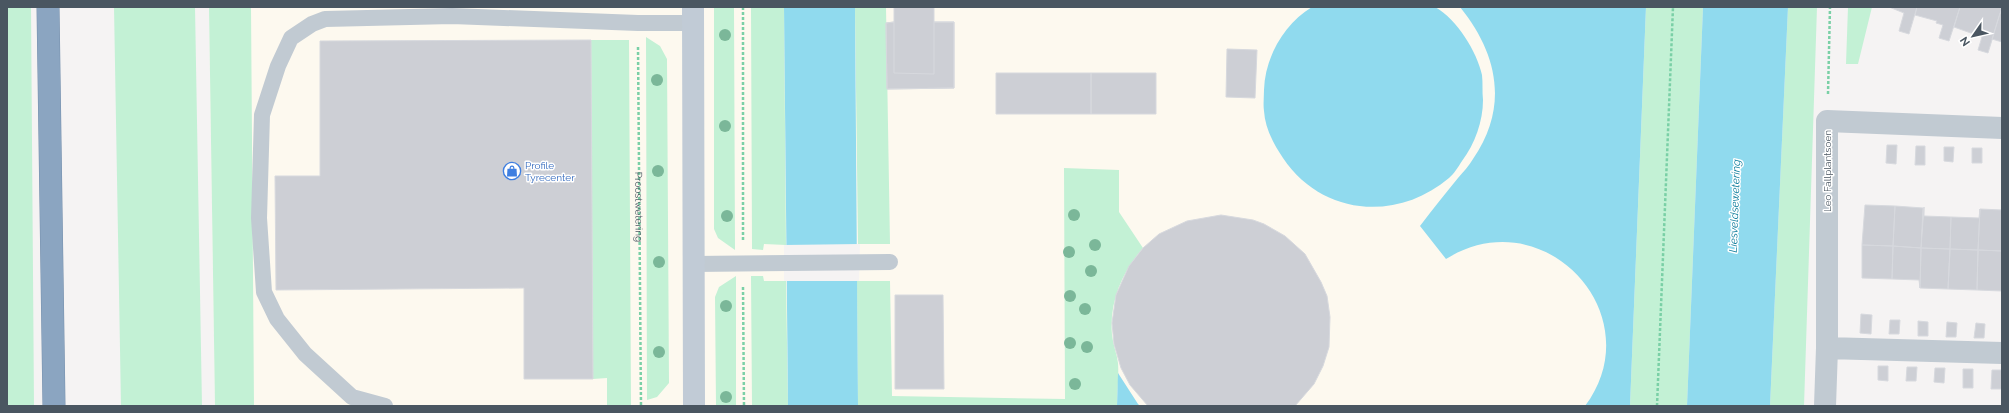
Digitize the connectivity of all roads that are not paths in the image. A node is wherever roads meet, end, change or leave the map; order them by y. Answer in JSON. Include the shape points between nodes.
{"nodes":[{"id":1,"x":48,"y":7,"type":"edge"},
{"id":2,"x":693,"y":15,"type":"edge"},
{"id":3,"x":2002,"y":128,"type":"edge"},
{"id":4,"x":890,"y":262,"type":"dead end"},
{"id":5,"x":694,"y":264,"type":"junction"},
{"id":6,"x":1827,"y":348,"type":"junction"},
{"id":7,"x":2002,"y":353,"type":"edge"},
{"id":8,"x":54,"y":406,"type":"edge"},
{"id":9,"x":385,"y":406,"type":"edge"},
{"id":10,"x":694,"y":406,"type":"edge"},
{"id":11,"x":1825,"y":406,"type":"edge"}],
"edges":[{"from":1,"to":8,"type":"highway"},
{"from":2,"to":5,"type":"street"},
{"from":2,"to":9,"type":"lane","via":[[638,23],[452,16],[325,18],[291,38],[278,66],[262,115],[259,218],[264,292],[277,319],[305,354],[352,397]]},
{"from":3,"to":6,"type":"street","name":"Leo Fallplantsoen","via":[[1827,121]]},
{"from":4,"to":5,"type":"lane"},
{"from":5,"to":10,"type":"street"},
{"from":6,"to":7,"type":"street"},
{"from":6,"to":11,"type":"street","name":"Leo Fallplantsoen"}]}
